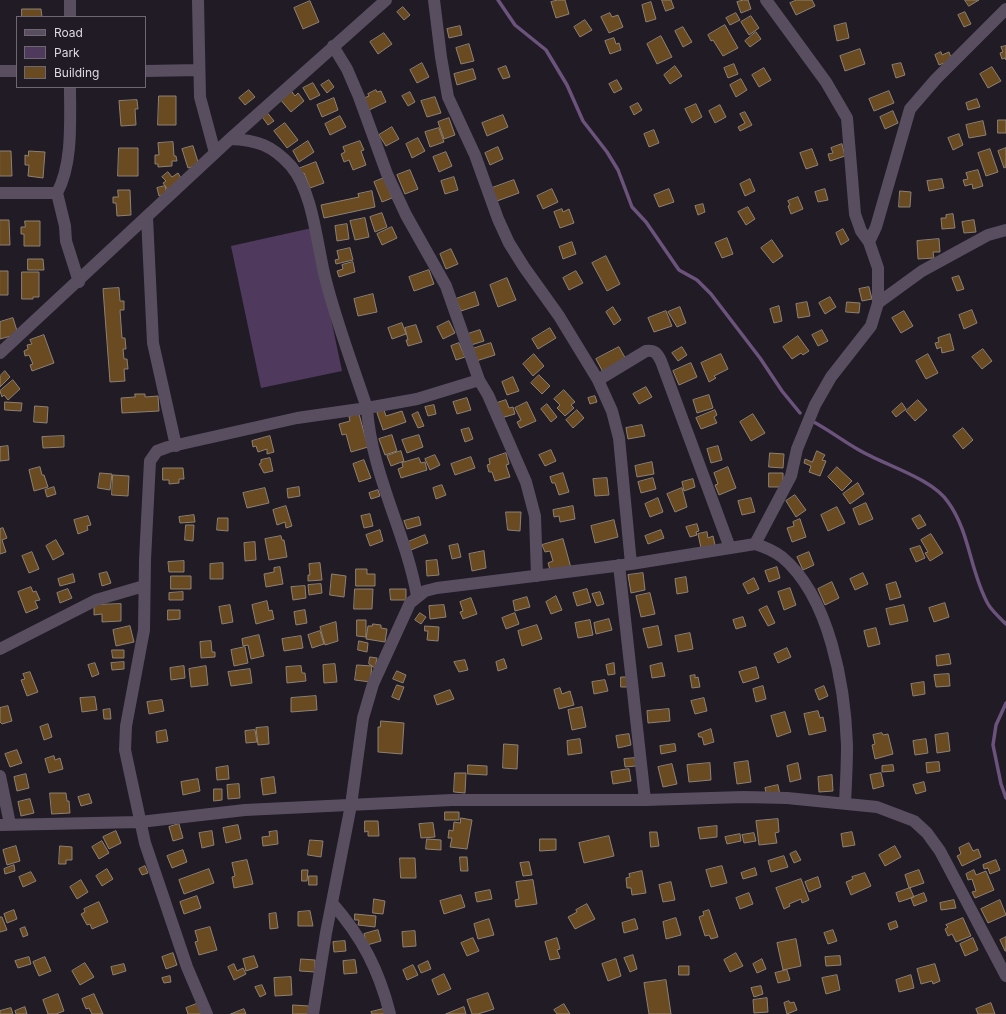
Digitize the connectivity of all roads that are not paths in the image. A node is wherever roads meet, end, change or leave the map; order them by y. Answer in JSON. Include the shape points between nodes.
{"nodes":[{"id":1,"x":70,"y":0,"type":"edge"},
{"id":2,"x":198,"y":0,"type":"edge"},
{"id":3,"x":386,"y":0,"type":"edge"},
{"id":4,"x":434,"y":0,"type":"edge"},
{"id":5,"x":766,"y":0,"type":"edge"},
{"id":6,"x":1006,"y":9,"type":"edge"},
{"id":7,"x":70,"y":16,"type":"edge"},
{"id":8,"x":333,"y":46,"type":"junction"},
{"id":9,"x":199,"y":70,"type":"junction"},
{"id":10,"x":0,"y":71,"type":"edge"},
{"id":11,"x":16,"y":71,"type":"edge"},
{"id":12,"x":146,"y":71,"type":"edge"},
{"id":13,"x":70,"y":88,"type":"edge"},
{"id":14,"x":230,"y":139,"type":"junction"},
{"id":15,"x":216,"y":153,"type":"junction"},
{"id":16,"x":0,"y":193,"type":"edge"},
{"id":17,"x":57,"y":193,"type":"junction"},
{"id":18,"x":147,"y":217,"type":"junction"},
{"id":19,"x":1006,"y":230,"type":"edge"},
{"id":20,"x":869,"y":242,"type":"junction"},
{"id":21,"x":79,"y":282,"type":"junction"},
{"id":22,"x":878,"y":303,"type":"junction"},
{"id":23,"x":0,"y":353,"type":"edge"},
{"id":24,"x":479,"y":380,"type":"junction"},
{"id":25,"x":598,"y":380,"type":"junction"},
{"id":26,"x":366,"y":408,"type":"junction"},
{"id":27,"x":176,"y":446,"type":"junction"},
{"id":28,"x":755,"y":544,"type":"junction"},
{"id":29,"x":730,"y":548,"type":"junction"},
{"id":30,"x":625,"y":564,"type":"junction"},
{"id":31,"x":537,"y":576,"type":"junction"},
{"id":32,"x":144,"y":586,"type":"junction"},
{"id":33,"x":417,"y":596,"type":"junction"},
{"id":34,"x":0,"y":649,"type":"edge"},
{"id":35,"x":0,"y":776,"type":"edge"},
{"id":36,"x":645,"y":800,"type":"junction"},
{"id":37,"x":845,"y":803,"type":"junction"},
{"id":38,"x":351,"y":805,"type":"junction"},
{"id":39,"x":140,"y":822,"type":"junction"},
{"id":40,"x":5,"y":824,"type":"edge"},
{"id":41,"x":332,"y":903,"type":"junction"},
{"id":42,"x":1006,"y":976,"type":"edge"},
{"id":43,"x":207,"y":1014,"type":"edge"},
{"id":44,"x":313,"y":1014,"type":"edge"},
{"id":45,"x":390,"y":1014,"type":"edge"}],
"edges":[{"from":1,"to":7,"type":"street"},
{"from":2,"to":9,"type":"street"},
{"from":3,"to":8,"type":"street"},
{"from":4,"to":25,"type":"street","via":[[448,97],[475,155],[498,219],[509,243],[559,316]]},
{"from":5,"to":20,"type":"street","via":[[823,77],[847,118],[855,214],[861,231]]},
{"from":6,"to":20,"type":"street","via":[[936,79],[910,109],[876,228]]},
{"from":8,"to":14,"type":"street"},
{"from":8,"to":24,"type":"street","via":[[350,76],[386,174],[446,286]]},
{"from":9,"to":12,"type":"street"},
{"from":9,"to":15,"type":"street","via":[[203,114]]},
{"from":10,"to":11,"type":"street"},
{"from":13,"to":17,"type":"street","via":[[70,136],[65,171]]},
{"from":14,"to":15,"type":"street"},
{"from":14,"to":26,"type":"street","via":[[251,140],[266,146],[292,167],[302,183],[315,228],[326,282]]},
{"from":15,"to":18,"type":"street"},
{"from":16,"to":17,"type":"street"},
{"from":17,"to":21,"type":"street","via":[[66,241]]},
{"from":18,"to":21,"type":"street"},
{"from":18,"to":27,"type":"street","via":[[153,343]]},
{"from":19,"to":22,"type":"street","via":[[988,235],[929,267]]},
{"from":20,"to":22,"type":"street","via":[[878,268]]},
{"from":21,"to":23,"type":"street"},
{"from":22,"to":28,"type":"street","via":[[871,326],[831,376],[815,405],[796,449],[791,476]]},
{"from":24,"to":26,"type":"street","via":[[417,399]]},
{"from":24,"to":31,"type":"street","via":[[488,395],[532,500]]},
{"from":25,"to":29,"type":"street","via":[[646,351],[652,350],[657,353]]},
{"from":25,"to":30,"type":"street","via":[[612,411],[619,438]]},
{"from":26,"to":27,"type":"street","via":[[290,419]]},
{"from":26,"to":33,"type":"street","via":[[377,461],[412,572]]},
{"from":27,"to":32,"type":"street","via":[[157,451],[150,461]]},
{"from":28,"to":29,"type":"street"},
{"from":28,"to":37,"type":"street","via":[[768,548],[782,557],[795,570],[818,607],[828,630],[834,648],[845,720]]},
{"from":29,"to":30,"type":"street"},
{"from":30,"to":31,"type":"street"},
{"from":30,"to":36,"type":"street"},
{"from":31,"to":33,"type":"street","via":[[437,588]]},
{"from":32,"to":34,"type":"street","via":[[96,600]]},
{"from":32,"to":39,"type":"street","via":[[144,630],[126,726],[125,750]]},
{"from":33,"to":38,"type":"street","via":[[405,611],[373,684],[363,718]]},
{"from":35,"to":40,"type":"street"},
{"from":36,"to":37,"type":"street","via":[[744,797]]},
{"from":36,"to":38,"type":"street","via":[[452,800]]},
{"from":37,"to":42,"type":"street","via":[[877,807],[897,813],[914,821],[927,833],[940,851]]},
{"from":38,"to":39,"type":"street","via":[[246,810]]},
{"from":38,"to":41,"type":"street"},
{"from":39,"to":40,"type":"street"},
{"from":39,"to":43,"type":"street","via":[[187,967]]},
{"from":41,"to":44,"type":"street"},
{"from":41,"to":45,"type":"street","via":[[351,924],[365,946],[377,972]]}]}
